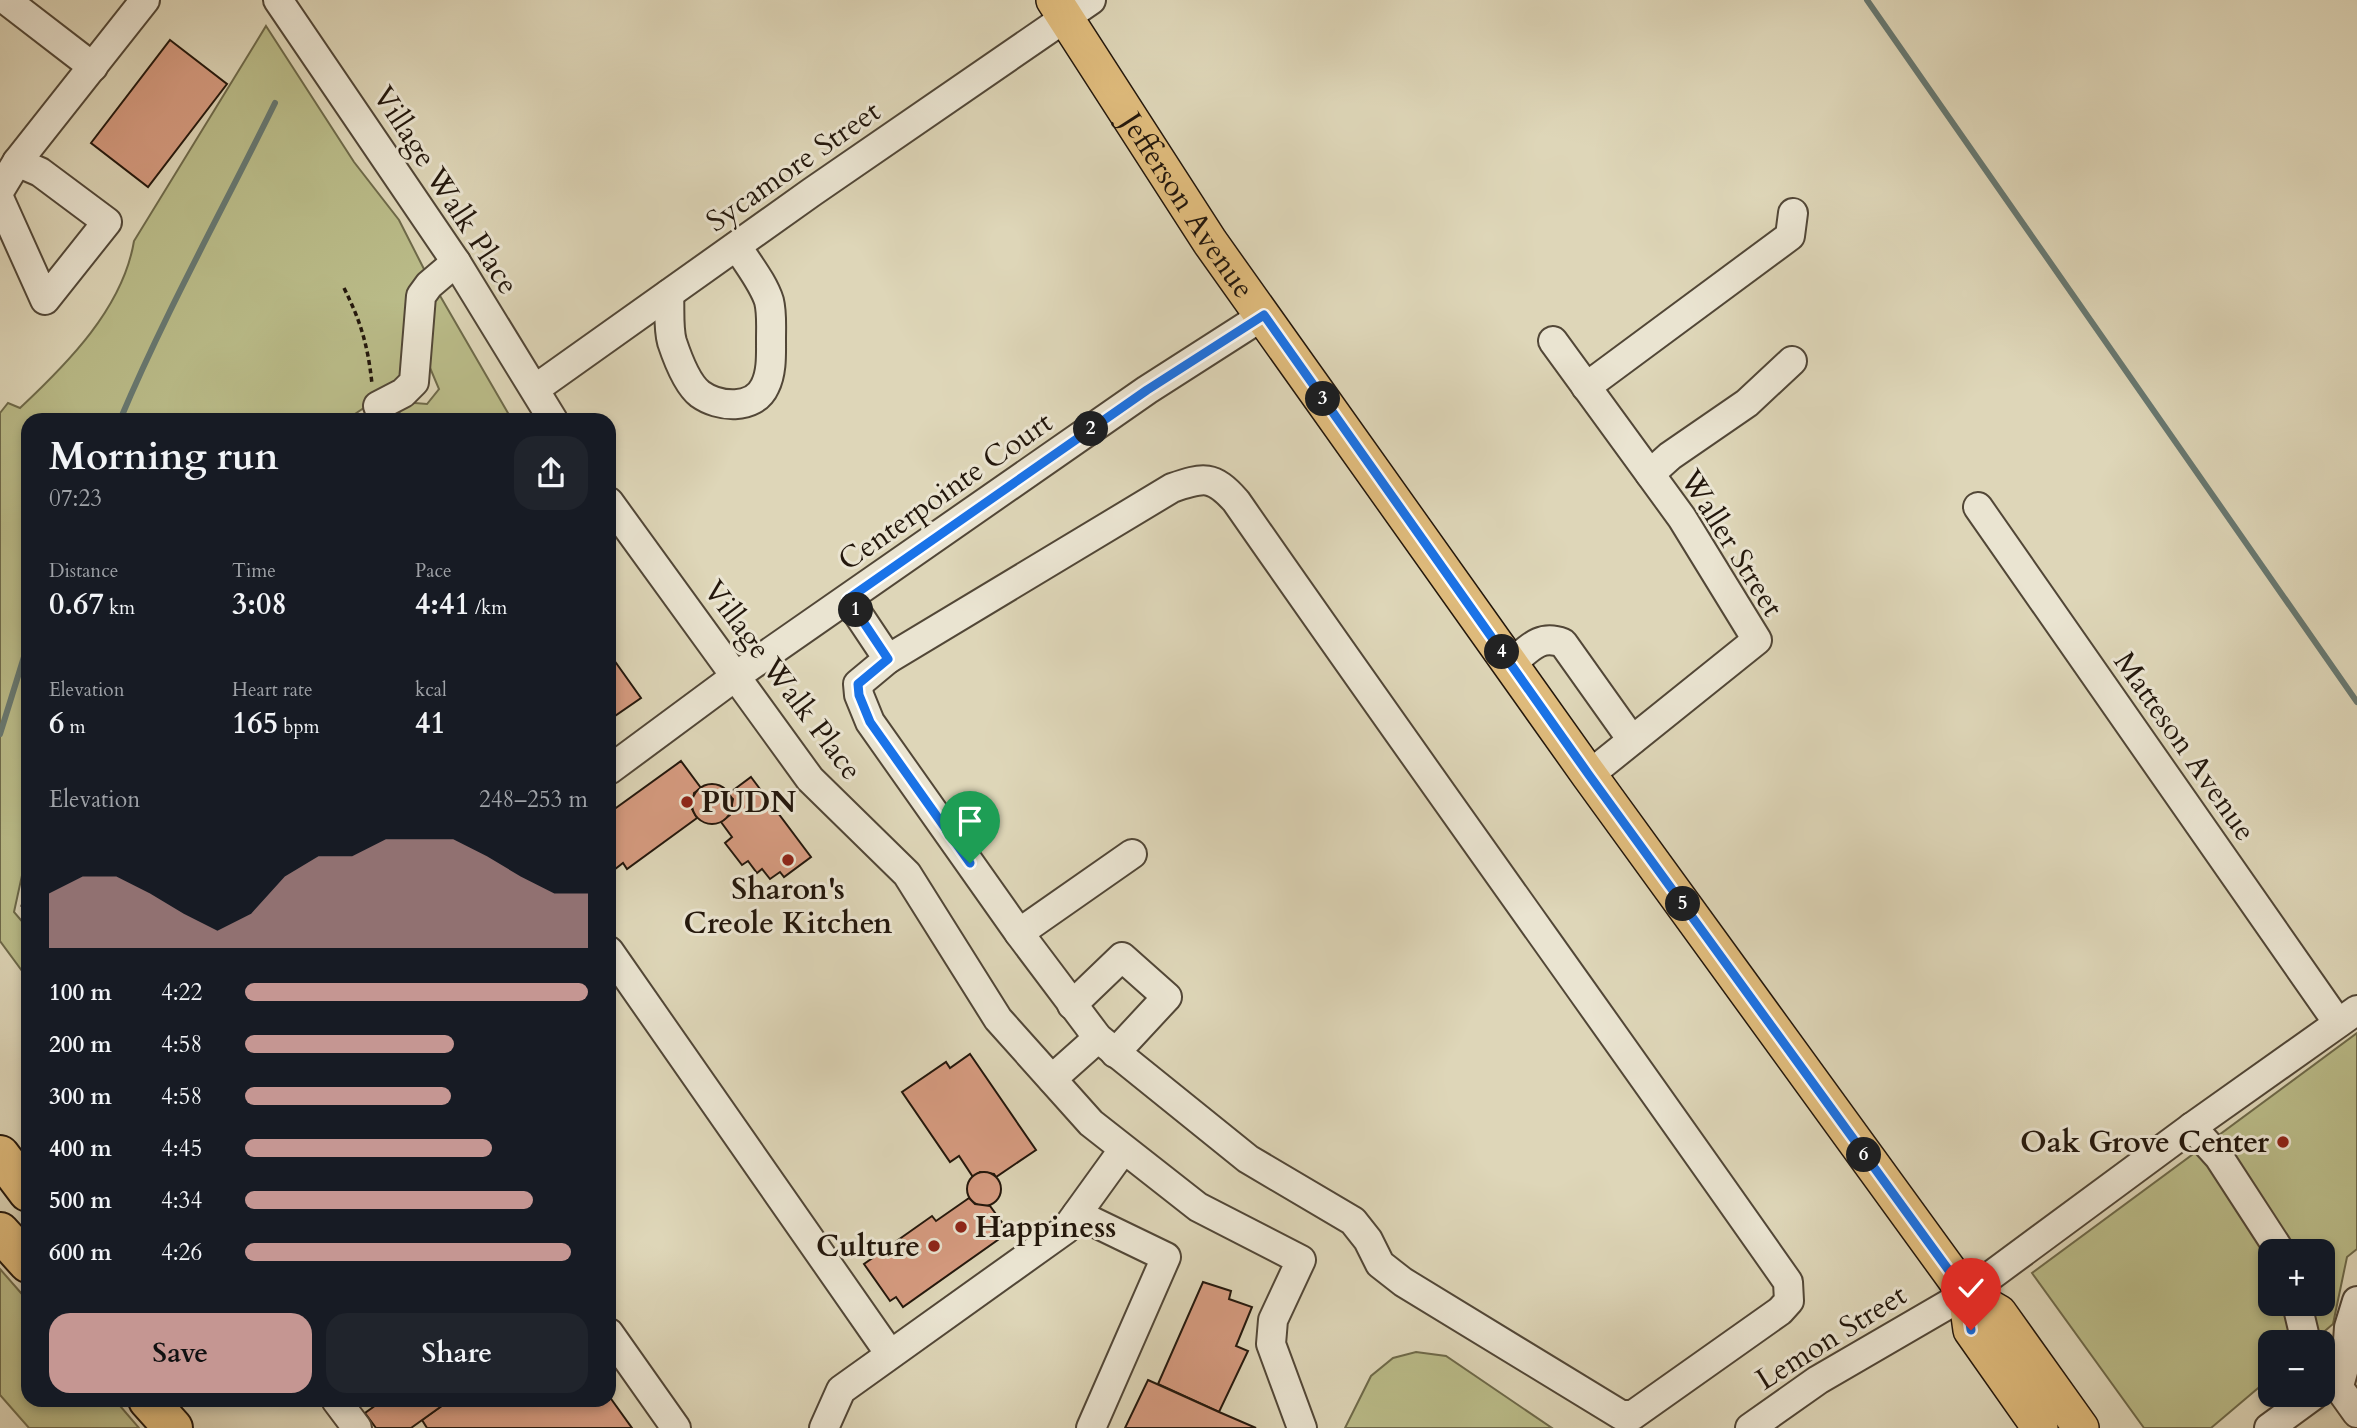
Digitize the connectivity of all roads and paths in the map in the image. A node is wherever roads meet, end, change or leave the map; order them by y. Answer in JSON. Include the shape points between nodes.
{"nodes":[{"id":1,"x":6,"y":0,"type":"edge"},
{"id":2,"x":145,"y":0,"type":"edge"},
{"id":3,"x":278,"y":0,"type":"edge"},
{"id":4,"x":1070,"y":6,"type":"edge"},
{"id":5,"x":93,"y":67,"type":"junction"},
{"id":6,"x":17,"y":162,"type":"junction"},
{"id":7,"x":0,"y":190,"type":"edge"},
{"id":8,"x":0,"y":200,"type":"edge"},
{"id":9,"x":1793,"y":213,"type":"dead end"},
{"id":10,"x":737,"y":246,"type":"junction"},
{"id":11,"x":456,"y":262,"type":"junction"},
{"id":12,"x":344,"y":288,"type":"dead end"},
{"id":13,"x":669,"y":294,"type":"junction"},
{"id":14,"x":1264,"y":315,"type":"junction"},
{"id":15,"x":1553,"y":341,"type":"dead end"},
{"id":16,"x":1792,"y":361,"type":"dead end"},
{"id":17,"x":1586,"y":387,"type":"junction"},
{"id":18,"x":535,"y":389,"type":"junction"},
{"id":19,"x":378,"y":406,"type":"joint"},
{"id":20,"x":549,"y":413,"type":"edge"},
{"id":21,"x":1650,"y":474,"type":"junction"},
{"id":22,"x":1978,"y":507,"type":"dead end"},
{"id":23,"x":616,"y":512,"type":"edge"},
{"id":24,"x":848,"y":599,"type":"junction"},
{"id":25,"x":888,"y":659,"type":"junction"},
{"id":26,"x":1511,"y":664,"type":"junction"},
{"id":27,"x":736,"y":676,"type":"junction"},
{"id":28,"x":1632,"y":740,"type":"junction"},
{"id":29,"x":616,"y":764,"type":"edge"},
{"id":30,"x":1589,"y":775,"type":"junction"},
{"id":31,"x":1132,"y":854,"type":"dead end"},
{"id":32,"x":1019,"y":933,"type":"junction"},
{"id":33,"x":616,"y":961,"type":"edge"},
{"id":34,"x":1072,"y":1005,"type":"junction"},
{"id":35,"x":2348,"y":1017,"type":"edge"},
{"id":36,"x":1106,"y":1046,"type":"junction"},
{"id":37,"x":1052,"y":1079,"type":"junction"},
{"id":38,"x":2192,"y":1127,"type":"junction"},
{"id":39,"x":1123,"y":1150,"type":"junction"},
{"id":40,"x":0,"y":1155,"type":"edge"},
{"id":41,"x":21,"y":1183,"type":"edge"},
{"id":42,"x":1077,"y":1214,"type":"junction"},
{"id":43,"x":0,"y":1232,"type":"edge"},
{"id":44,"x":2272,"y":1239,"type":"edge"},
{"id":45,"x":21,"y":1256,"type":"edge"},
{"id":46,"x":1966,"y":1294,"type":"junction"},
{"id":47,"x":2357,"y":1300,"type":"edge"},
{"id":48,"x":616,"y":1344,"type":"edge"},
{"id":49,"x":890,"y":1354,"type":"junction"},
{"id":50,"x":2335,"y":1373,"type":"edge"},
{"id":51,"x":2335,"y":1391,"type":"edge"},
{"id":52,"x":154,"y":1407,"type":"edge"},
{"id":53,"x":174,"y":1407,"type":"edge"},
{"id":54,"x":341,"y":1407,"type":"edge"},
{"id":55,"x":2296,"y":1407,"type":"edge"},
{"id":56,"x":2357,"y":1413,"type":"edge"},
{"id":57,"x":1639,"y":1421,"type":"edge"},
{"id":58,"x":173,"y":1428,"type":"edge"},
{"id":59,"x":187,"y":1428,"type":"edge"},
{"id":60,"x":357,"y":1428,"type":"edge"},
{"id":61,"x":676,"y":1428,"type":"edge"},
{"id":62,"x":824,"y":1428,"type":"edge"},
{"id":63,"x":1091,"y":1428,"type":"edge"},
{"id":64,"x":1301,"y":1428,"type":"edge"},
{"id":65,"x":1750,"y":1428,"type":"edge"},
{"id":66,"x":2040,"y":1428,"type":"edge"},
{"id":67,"x":2081,"y":1428,"type":"edge"},
{"id":68,"x":2269,"y":1428,"type":"edge"}],
"edges":[{"from":1,"to":5,"type":"street"},
{"from":2,"to":5,"type":"street"},
{"from":3,"to":11,"type":"street","name":"Village Walk Place"},
{"from":4,"to":10,"type":"street","name":"Sycamore Street"},
{"from":4,"to":14,"type":"main road","name":"Jefferson Avenue","via":[[1210,242]]},
{"from":5,"to":6,"type":"street"},
{"from":6,"to":7,"type":"street"},
{"from":6,"to":8,"type":"street","via":[[40,172],[107,222],[45,300]]},
{"from":9,"to":17,"type":"street","via":[[1790,236]]},
{"from":10,"to":13,"type":"street","name":"Sycamore Street"},
{"from":10,"to":13,"type":"street","via":[[771,312],[768,376],[765,388],[753,399],[734,406],[698,393],[671,340]]},
{"from":11,"to":18,"type":"street","name":"Village Walk Place"},
{"from":11,"to":19,"type":"street","via":[[421,296],[414,382]]},
{"from":12,"to":19,"type":"path","via":[[368,347]]},
{"from":13,"to":18,"type":"street","name":"Sycamore Street"},
{"from":14,"to":24,"type":"street","name":"Centerpointe Court","via":[[1147,390]]},
{"from":14,"to":26,"type":"main road","name":"Jefferson Avenue"},
{"from":15,"to":17,"type":"street","name":"Waller Street"},
{"from":16,"to":21,"type":"street","via":[[1747,403]]},
{"from":17,"to":21,"type":"street","name":"Waller Street"},
{"from":18,"to":20,"type":"street","name":"Village Walk Place"},
{"from":21,"to":28,"type":"street","name":"Waller Street","via":[[1757,640]]},
{"from":22,"to":35,"type":"street","name":"Matteson Avenue"},
{"from":23,"to":27,"type":"street","name":"Village Walk Place"},
{"from":24,"to":25,"type":"street"},
{"from":24,"to":27,"type":"street","name":"Centerpointe Court"},
{"from":25,"to":32,"type":"street","via":[[858,684],[870,722]]},
{"from":25,"to":57,"type":"street","via":[[1172,488],[1193,481],[1222,485],[1788,1282],[1788,1301],[1780,1311]]},
{"from":26,"to":28,"type":"street","via":[[1539,641],[1563,643]]},
{"from":26,"to":30,"type":"main road","name":"Jefferson Avenue"},
{"from":27,"to":29,"type":"street","name":"Centerpointe Court"},
{"from":27,"to":37,"type":"street","name":"Village Walk Place","via":[[810,779],[907,874],[998,1019]]},
{"from":28,"to":30,"type":"street","name":"Waller Street"},
{"from":30,"to":46,"type":"main road","name":"Jefferson Avenue"},
{"from":31,"to":32,"type":"street"},
{"from":32,"to":34,"type":"street"},
{"from":33,"to":49,"type":"street"},
{"from":34,"to":36,"type":"street"},
{"from":34,"to":36,"type":"street","via":[[1122,957],[1167,998]]},
{"from":35,"to":38,"type":"street","name":"Lemon Street"},
{"from":36,"to":37,"type":"street"},
{"from":36,"to":57,"type":"street","via":[[1248,1159],[1353,1221],[1380,1264],[1403,1282],[1620,1415]]},
{"from":37,"to":39,"type":"street","name":"Village Walk Place","via":[[1091,1123]]},
{"from":38,"to":44,"type":"street","via":[[2219,1157]]},
{"from":38,"to":46,"type":"street","name":"Lemon Street"},
{"from":39,"to":42,"type":"street"},
{"from":39,"to":64,"type":"street","name":"Village Walk Place","via":[[1198,1207],[1301,1260],[1273,1320],[1271,1344]]},
{"from":40,"to":41,"type":"highway"},
{"from":42,"to":49,"type":"street","via":[[1066,1229]]},
{"from":42,"to":63,"type":"street","via":[[1166,1257]]},
{"from":43,"to":45,"type":"highway"},
{"from":46,"to":65,"type":"street","name":"Lemon Street","via":[[1818,1380]]},
{"from":46,"to":66,"type":"main road","name":"Jefferson Avenue","via":[[1971,1330]]},
{"from":46,"to":67,"type":"main road","name":"Jefferson Avenue","via":[[1999,1313]]},
{"from":47,"to":50,"type":"street","via":[[2347,1357]]},
{"from":48,"to":61,"type":"street"},
{"from":49,"to":62,"type":"street","via":[[841,1390]]},
{"from":51,"to":56,"type":"street"},
{"from":52,"to":58,"type":"highway"},
{"from":53,"to":59,"type":"highway"},
{"from":54,"to":60,"type":"street"},
{"from":55,"to":68,"type":"street"}]}
